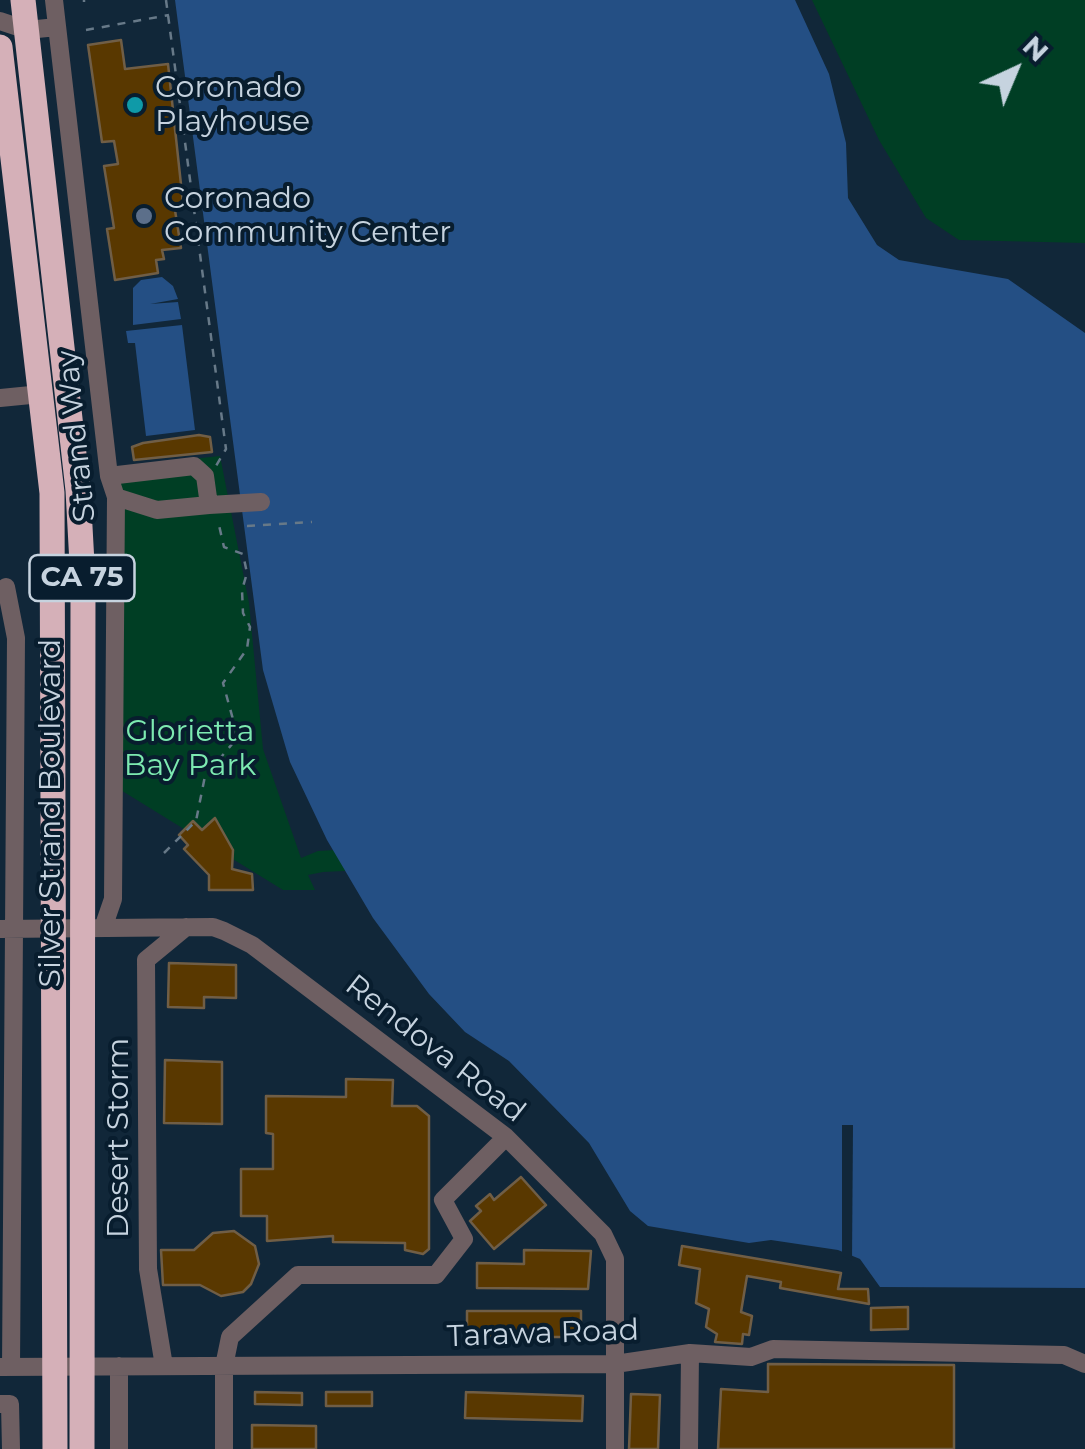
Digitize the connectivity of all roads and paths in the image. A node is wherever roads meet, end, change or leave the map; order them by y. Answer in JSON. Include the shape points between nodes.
{"nodes":[{"id":1,"x":23,"y":0,"type":"edge"},
{"id":2,"x":54,"y":0,"type":"edge"},
{"id":3,"x":166,"y":0,"type":"edge"},
{"id":4,"x":171,"y":15,"type":"junction"},
{"id":5,"x":0,"y":21,"type":"edge"},
{"id":6,"x":57,"y":27,"type":"junction"},
{"id":7,"x":27,"y":30,"type":"junction"},
{"id":8,"x":86,"y":30,"type":"dead end"},
{"id":9,"x":0,"y":47,"type":"edge"},
{"id":10,"x":40,"y":394,"type":"junction"},
{"id":11,"x":0,"y":398,"type":"edge"},
{"id":12,"x":109,"y":476,"type":"junction"},
{"id":13,"x":204,"y":476,"type":"junction"},
{"id":14,"x":116,"y":497,"type":"junction"},
{"id":15,"x":261,"y":502,"type":"dead end"},
{"id":16,"x":212,"y":505,"type":"junction"},
{"id":17,"x":312,"y":522,"type":"dead end"},
{"id":18,"x":247,"y":526,"type":"dead end"},
{"id":19,"x":6,"y":587,"type":"dead end"},
{"id":20,"x":8,"y":638,"type":"edge"},
{"id":21,"x":164,"y":853,"type":"dead end"},
{"id":22,"x":186,"y":927,"type":"junction"},
{"id":23,"x":56,"y":928,"type":"junction"},
{"id":24,"x":94,"y":928,"type":"junction"},
{"id":25,"x":6,"y":929,"type":"edge"},
{"id":26,"x":5,"y":1077,"type":"edge"},
{"id":27,"x":506,"y":1137,"type":"junction"},
{"id":28,"x":690,"y":1352,"type":"junction"},
{"id":29,"x":615,"y":1364,"type":"junction"},
{"id":30,"x":1085,"y":1364,"type":"edge"},
{"id":31,"x":82,"y":1366,"type":"junction"},
{"id":32,"x":118,"y":1366,"type":"junction"},
{"id":33,"x":164,"y":1366,"type":"junction"},
{"id":34,"x":224,"y":1366,"type":"junction"},
{"id":35,"x":6,"y":1367,"type":"edge"},
{"id":36,"x":55,"y":1367,"type":"junction"},
{"id":37,"x":0,"y":1404,"type":"edge"},
{"id":38,"x":11,"y":1449,"type":"edge"},
{"id":39,"x":54,"y":1449,"type":"edge"},
{"id":40,"x":82,"y":1449,"type":"edge"},
{"id":41,"x":119,"y":1449,"type":"edge"},
{"id":42,"x":224,"y":1449,"type":"edge"},
{"id":43,"x":615,"y":1449,"type":"edge"},
{"id":44,"x":689,"y":1449,"type":"edge"}],
"edges":[{"from":1,"to":7,"type":"highway","name":"Silver Strand Boulevard","number":"CA 75"},
{"from":2,"to":6,"type":"street","name":"Strand Way"},
{"from":3,"to":4,"type":"path"},
{"from":4,"to":8,"type":"path"},
{"from":4,"to":13,"type":"path","via":[[226,449]]},
{"from":5,"to":7,"type":"street"},
{"from":6,"to":7,"type":"street"},
{"from":6,"to":12,"type":"street","name":"Strand Way"},
{"from":7,"to":9,"type":"street"},
{"from":7,"to":24,"type":"highway","name":"Silver Strand Boulevard","number":"CA 75","via":[[78,490]]},
{"from":9,"to":10,"type":"highway","name":"Silver Strand Boulevard","number":"CA 75"},
{"from":10,"to":11,"type":"street"},
{"from":10,"to":23,"type":"highway","name":"Silver Strand Boulevard","number":"CA 75","via":[[53,529]]},
{"from":12,"to":13,"type":"street","via":[[194,466]]},
{"from":12,"to":14,"type":"street","name":"Strand Way"},
{"from":13,"to":16,"type":"street"},
{"from":14,"to":16,"type":"street","via":[[158,510]]},
{"from":14,"to":24,"type":"street","name":"Strand Way","via":[[114,899]]},
{"from":15,"to":16,"type":"street"},
{"from":16,"to":21,"type":"path","via":[[224,548],[242,554],[246,565],[242,590],[249,638],[223,683],[234,743],[205,776],[196,821]]},
{"from":17,"to":18,"type":"path"},
{"from":19,"to":20,"type":"street"},
{"from":20,"to":25,"type":"street"},
{"from":22,"to":24,"type":"street","name":"Rendova Road"},
{"from":22,"to":27,"type":"street","name":"Rendova Road","via":[[213,926],[252,944]]},
{"from":22,"to":33,"type":"street","name":"Desert Storm","via":[[146,960],[148,1270]]},
{"from":23,"to":24,"type":"street","name":"Rendova Road"},
{"from":23,"to":25,"type":"street","name":"Rendova Road"},
{"from":23,"to":36,"type":"highway","name":"Silver Strand Boulevard","number":"CA 75"},
{"from":24,"to":31,"type":"highway","name":"Silver Strand Boulevard","number":"CA 75"},
{"from":25,"to":26,"type":"street"},
{"from":26,"to":35,"type":"street"},
{"from":27,"to":29,"type":"street","name":"Rendova Road","via":[[603,1234],[616,1259]]},
{"from":27,"to":34,"type":"street","via":[[443,1200],[464,1239],[436,1275],[298,1275],[230,1337]]},
{"from":28,"to":29,"type":"street","name":"Tarawa Road"},
{"from":28,"to":30,"type":"street","name":"Tarawa Road","via":[[1064,1355]]},
{"from":28,"to":44,"type":"street"},
{"from":29,"to":34,"type":"street","name":"Tarawa Road"},
{"from":29,"to":43,"type":"street","name":"Rendova Road"},
{"from":31,"to":32,"type":"street","name":"Tarawa Road"},
{"from":31,"to":36,"type":"street","name":"Tarawa Road"},
{"from":31,"to":40,"type":"highway","name":"Silver Strand Boulevard","number":"CA 75"},
{"from":32,"to":33,"type":"street","name":"Tarawa Road"},
{"from":32,"to":41,"type":"street"},
{"from":33,"to":34,"type":"street","name":"Tarawa Road"},
{"from":34,"to":42,"type":"street"},
{"from":35,"to":36,"type":"street","name":"Tarawa Road"},
{"from":36,"to":39,"type":"highway","name":"Silver Strand Boulevard","number":"CA 75"},
{"from":37,"to":38,"type":"street","via":[[10,1404]]}]}
